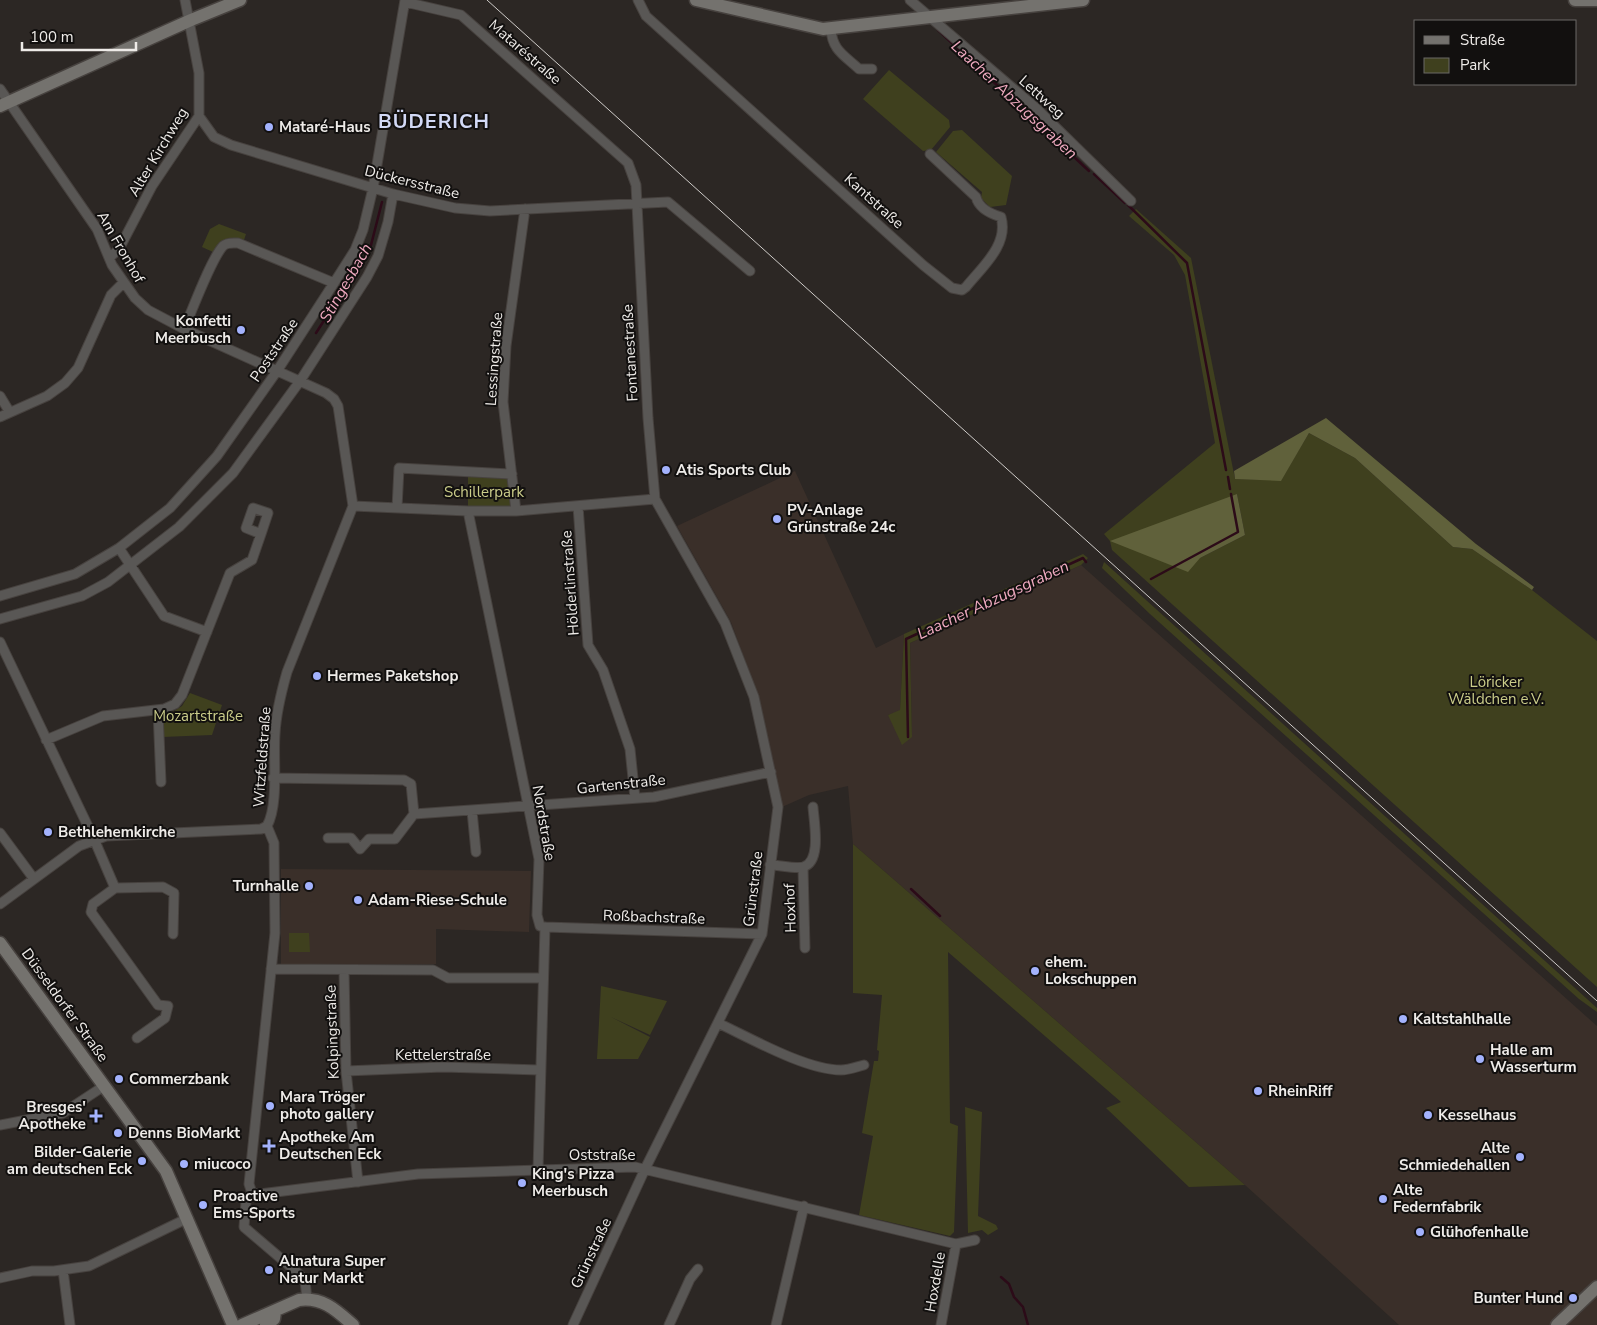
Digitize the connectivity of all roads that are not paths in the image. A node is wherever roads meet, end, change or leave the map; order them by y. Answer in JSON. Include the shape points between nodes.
{"nodes":[{"id":1,"x":185,"y":0,"type":"edge"},
{"id":2,"x":240,"y":0,"type":"edge"},
{"id":3,"x":638,"y":0,"type":"edge"},
{"id":4,"x":696,"y":0,"type":"edge"},
{"id":5,"x":910,"y":0,"type":"edge"},
{"id":6,"x":1083,"y":0,"type":"edge"},
{"id":7,"x":1575,"y":0,"type":"edge"},
{"id":8,"x":1597,"y":0,"type":"edge"},
{"id":9,"x":405,"y":1,"type":"edge"},
{"id":10,"x":437,"y":4,"type":"edge"},
{"id":11,"x":931,"y":18,"type":"junction"},
{"id":12,"x":190,"y":20,"type":"junction"},
{"id":13,"x":831,"y":29,"type":"junction"},
{"id":14,"x":872,"y":69,"type":"dead end"},
{"id":15,"x":0,"y":89,"type":"edge"},
{"id":16,"x":5,"y":104,"type":"edge"},
{"id":17,"x":199,"y":116,"type":"junction"},
{"id":18,"x":930,"y":154,"type":"dead end"},
{"id":19,"x":373,"y":188,"type":"junction"},
{"id":20,"x":393,"y":194,"type":"junction"},
{"id":21,"x":1131,"y":201,"type":"dead end"},
{"id":22,"x":636,"y":204,"type":"junction"},
{"id":23,"x":525,"y":209,"type":"junction"},
{"id":24,"x":109,"y":258,"type":"junction"},
{"id":25,"x":750,"y":271,"type":"dead end"},
{"id":26,"x":123,"y":283,"type":"junction"},
{"id":27,"x":334,"y":283,"type":"junction"},
{"id":28,"x":184,"y":329,"type":"junction"},
{"id":29,"x":277,"y":371,"type":"junction"},
{"id":30,"x":300,"y":381,"type":"junction"},
{"id":31,"x":0,"y":396,"type":"edge"},
{"id":32,"x":9,"y":411,"type":"junction"},
{"id":33,"x":0,"y":416,"type":"edge"},
{"id":34,"x":512,"y":474,"type":"junction"},
{"id":35,"x":655,"y":500,"type":"junction"},
{"id":36,"x":353,"y":506,"type":"junction"},
{"id":37,"x":578,"y":506,"type":"junction"},
{"id":38,"x":396,"y":508,"type":"junction"},
{"id":39,"x":516,"y":511,"type":"junction"},
{"id":40,"x":468,"y":512,"type":"junction"},
{"id":41,"x":261,"y":534,"type":"dead end"},
{"id":42,"x":119,"y":548,"type":"junction"},
{"id":43,"x":132,"y":565,"type":"junction"},
{"id":44,"x":0,"y":596,"type":"edge"},
{"id":45,"x":0,"y":620,"type":"edge"},
{"id":46,"x":207,"y":632,"type":"junction"},
{"id":47,"x":0,"y":642,"type":"edge"},
{"id":48,"x":158,"y":710,"type":"junction"},
{"id":49,"x":46,"y":740,"type":"junction"},
{"id":50,"x":771,"y":772,"type":"junction"},
{"id":51,"x":273,"y":778,"type":"junction"},
{"id":52,"x":161,"y":782,"type":"dead end"},
{"id":53,"x":635,"y":798,"type":"junction"},
{"id":54,"x":528,"y":807,"type":"junction"},
{"id":55,"x":813,"y":807,"type":"dead end"},
{"id":56,"x":472,"y":811,"type":"junction"},
{"id":57,"x":414,"y":814,"type":"junction"},
{"id":58,"x":267,"y":826,"type":"junction"},
{"id":59,"x":0,"y":833,"type":"edge"},
{"id":60,"x":328,"y":838,"type":"dead end"},
{"id":61,"x":94,"y":840,"type":"junction"},
{"id":62,"x":476,"y":852,"type":"dead end"},
{"id":63,"x":770,"y":865,"type":"junction"},
{"id":64,"x":803,"y":867,"type":"junction"},
{"id":65,"x":34,"y":879,"type":"junction"},
{"id":66,"x":115,"y":888,"type":"junction"},
{"id":67,"x":0,"y":904,"type":"edge"},
{"id":68,"x":545,"y":927,"type":"junction"},
{"id":69,"x":173,"y":934,"type":"dead end"},
{"id":70,"x":762,"y":934,"type":"junction"},
{"id":71,"x":0,"y":943,"type":"edge"},
{"id":72,"x":805,"y":948,"type":"dead end"},
{"id":73,"x":270,"y":969,"type":"junction"},
{"id":74,"x":344,"y":970,"type":"junction"},
{"id":75,"x":543,"y":978,"type":"junction"},
{"id":76,"x":718,"y":1023,"type":"junction"},
{"id":77,"x":137,"y":1038,"type":"dead end"},
{"id":78,"x":864,"y":1065,"type":"dead end"},
{"id":79,"x":539,"y":1070,"type":"junction"},
{"id":80,"x":346,"y":1071,"type":"junction"},
{"id":81,"x":104,"y":1086,"type":"junction"},
{"id":82,"x":0,"y":1125,"type":"edge"},
{"id":83,"x":645,"y":1169,"type":"junction"},
{"id":84,"x":538,"y":1170,"type":"junction"},
{"id":85,"x":358,"y":1182,"type":"junction"},
{"id":86,"x":252,"y":1193,"type":"junction"},
{"id":87,"x":804,"y":1206,"type":"junction"},
{"id":88,"x":188,"y":1218,"type":"junction"},
{"id":89,"x":975,"y":1240,"type":"dead end"},
{"id":90,"x":956,"y":1244,"type":"junction"},
{"id":91,"x":698,"y":1269,"type":"dead end"},
{"id":92,"x":62,"y":1270,"type":"junction"},
{"id":93,"x":0,"y":1278,"type":"edge"},
{"id":94,"x":1597,"y":1287,"type":"edge"},
{"id":95,"x":307,"y":1299,"type":"junction"},
{"id":96,"x":275,"y":1312,"type":"junction"},
{"id":97,"x":70,"y":1325,"type":"edge"},
{"id":98,"x":233,"y":1325,"type":"edge"},
{"id":99,"x":242,"y":1325,"type":"edge"},
{"id":100,"x":266,"y":1325,"type":"edge"},
{"id":101,"x":353,"y":1325,"type":"edge"},
{"id":102,"x":573,"y":1325,"type":"edge"},
{"id":103,"x":669,"y":1325,"type":"edge"},
{"id":104,"x":776,"y":1325,"type":"edge"},
{"id":105,"x":941,"y":1325,"type":"edge"},
{"id":106,"x":1558,"y":1325,"type":"edge"}],
"edges":[{"from":1,"to":12,"type":"street","name":"Alter Kirchweg"},
{"from":2,"to":12,"type":"main road"},
{"from":3,"to":18,"type":"street","name":"Kantstraße","via":[[646,16],[923,265],[952,288],[962,290],[1001,242],[1004,226],[1001,217],[990,214]]},
{"from":4,"to":13,"type":"main road","via":[[801,26]]},
{"from":5,"to":11,"type":"street","name":"Lettweg"},
{"from":6,"to":11,"type":"main road"},
{"from":7,"to":8,"type":"main road"},
{"from":9,"to":10,"type":"street","name":"Mataréstraße"},
{"from":9,"to":19,"type":"street","name":"Poststraße"},
{"from":10,"to":22,"type":"street","name":"Mataréstraße","via":[[461,15],[628,163],[636,185]]},
{"from":11,"to":13,"type":"main road"},
{"from":11,"to":21,"type":"street","name":"Lettweg","via":[[1036,108]]},
{"from":12,"to":16,"type":"main road"},
{"from":12,"to":17,"type":"street","name":"Alter Kirchweg","via":[[199,73]]},
{"from":13,"to":14,"type":"street","via":[[835,47],[859,69]]},
{"from":15,"to":16,"type":"street","name":"Am Fronhof"},
{"from":16,"to":24,"type":"street","name":"Am Fronhof","via":[[97,230]]},
{"from":17,"to":19,"type":"street","name":"Dückersstraße","via":[[214,137],[231,145]]},
{"from":17,"to":24,"type":"street","name":"Alter Kirchweg","via":[[152,186],[119,249]]},
{"from":19,"to":20,"type":"street","name":"Dückersstraße"},
{"from":19,"to":27,"type":"street","name":"Poststraße","via":[[360,240]]},
{"from":20,"to":23,"type":"street","name":"Dückersstraße","via":[[455,208]]},
{"from":20,"to":30,"type":"street","via":[[378,256]]},
{"from":22,"to":23,"type":"street","name":"Dückersstraße"},
{"from":22,"to":25,"type":"street","via":[[668,202]]},
{"from":22,"to":35,"type":"street","name":"Fontanestraße"},
{"from":23,"to":34,"type":"street","name":"Lessingstraße","via":[[505,355],[503,402]]},
{"from":24,"to":26,"type":"street","name":"Am Fronhof"},
{"from":26,"to":28,"type":"street","name":"Am Fronhof","via":[[148,310]]},
{"from":26,"to":32,"type":"street","via":[[111,295],[78,368],[65,383],[47,396]]},
{"from":27,"to":28,"type":"street","via":[[231,242],[224,245],[216,259]]},
{"from":27,"to":29,"type":"street","name":"Poststraße"},
{"from":28,"to":29,"type":"street","name":"Am Fronhof"},
{"from":29,"to":30,"type":"street"},
{"from":29,"to":42,"type":"street","name":"Poststraße","via":[[217,456],[170,508]]},
{"from":30,"to":36,"type":"street","via":[[326,393],[338,406]]},
{"from":30,"to":43,"type":"street","via":[[233,473],[179,527]]},
{"from":31,"to":32,"type":"street"},
{"from":32,"to":33,"type":"street"},
{"from":34,"to":38,"type":"street","via":[[399,468]]},
{"from":34,"to":39,"type":"street","name":"Lessingstraße"},
{"from":35,"to":37,"type":"street"},
{"from":35,"to":50,"type":"street","name":"Grünstraße","via":[[725,623],[754,698]]},
{"from":36,"to":38,"type":"street"},
{"from":36,"to":51,"type":"street","name":"Witzfeldstraße","via":[[285,678],[276,715]]},
{"from":37,"to":39,"type":"street"},
{"from":37,"to":53,"type":"street","name":"Hölderlinstraße","via":[[588,645],[603,670],[628,741]]},
{"from":38,"to":40,"type":"street"},
{"from":39,"to":40,"type":"street"},
{"from":40,"to":54,"type":"street","name":"Nordstraße"},
{"from":41,"to":46,"type":"street","via":[[252,560],[230,573]]},
{"from":42,"to":43,"type":"street"},
{"from":42,"to":44,"type":"street","name":"Poststraße","via":[[75,574]]},
{"from":43,"to":45,"type":"street","via":[[82,596]]},
{"from":43,"to":46,"type":"street","via":[[164,616]]},
{"from":46,"to":48,"type":"street","via":[[182,695],[175,704]]},
{"from":47,"to":49,"type":"street"},
{"from":48,"to":49,"type":"street","via":[[103,716]]},
{"from":48,"to":52,"type":"street"},
{"from":49,"to":61,"type":"street"},
{"from":50,"to":53,"type":"street","name":"Gartenstraße","via":[[654,797]]},
{"from":50,"to":63,"type":"street","name":"Grünstraße","via":[[778,807]]},
{"from":51,"to":57,"type":"street","via":[[404,780],[411,784]]},
{"from":51,"to":58,"type":"street","name":"Witzfeldstraße","via":[[272,813]]},
{"from":53,"to":54,"type":"street","name":"Gartenstraße"},
{"from":54,"to":56,"type":"street","name":"Gartenstraße"},
{"from":54,"to":68,"type":"street","name":"Nordstraße","via":[[539,858],[537,915],[540,926]]},
{"from":55,"to":64,"type":"street","name":"Hoxhof","via":[[816,849],[812,861]]},
{"from":56,"to":57,"type":"street","name":"Gartenstraße"},
{"from":56,"to":62,"type":"street"},
{"from":57,"to":60,"type":"street","via":[[395,839],[369,838],[360,849],[351,838]]},
{"from":58,"to":61,"type":"street","via":[[261,829],[121,834]]},
{"from":58,"to":73,"type":"street","name":"Witzfeldstraße","via":[[274,843],[275,932]]},
{"from":59,"to":65,"type":"street"},
{"from":61,"to":65,"type":"street","via":[[79,846]]},
{"from":61,"to":66,"type":"street"},
{"from":63,"to":64,"type":"street","name":"Hoxhof"},
{"from":63,"to":70,"type":"street","name":"Grünstraße"},
{"from":64,"to":72,"type":"street","name":"Hoxhof"},
{"from":65,"to":67,"type":"street"},
{"from":66,"to":69,"type":"street","via":[[164,887],[174,893]]},
{"from":66,"to":77,"type":"street","via":[[93,904],[91,912],[158,1005],[168,1006],[165,1018]]},
{"from":68,"to":70,"type":"street","name":"Roßbachstraße"},
{"from":68,"to":75,"type":"street","name":"Nordstraße"},
{"from":70,"to":76,"type":"street","name":"Grünstraße"},
{"from":71,"to":81,"type":"main road","name":"Düsseldorfer Straße"},
{"from":73,"to":74,"type":"street"},
{"from":73,"to":86,"type":"street","name":"Witzfeldstraße","via":[[249,1184]]},
{"from":74,"to":75,"type":"street","via":[[433,970],[448,978]]},
{"from":74,"to":80,"type":"street","name":"Kolpingstraße"},
{"from":75,"to":79,"type":"street","name":"Nordstraße"},
{"from":76,"to":78,"type":"street","via":[[819,1066],[840,1070]]},
{"from":76,"to":83,"type":"street","name":"Grünstraße"},
{"from":79,"to":80,"type":"street","name":"Kettelerstraße","via":[[443,1067]]},
{"from":79,"to":84,"type":"street","name":"Nordstraße"},
{"from":80,"to":85,"type":"street","name":"Kolpingstraße"},
{"from":81,"to":82,"type":"street","name":"Düsseldorfer Straße","via":[[70,1111]]},
{"from":81,"to":88,"type":"main road","name":"Düsseldorfer Straße","via":[[166,1171]]},
{"from":83,"to":84,"type":"street","name":"Oststraße"},
{"from":83,"to":87,"type":"street","name":"Oststraße"},
{"from":83,"to":102,"type":"street","name":"Grünstraße"},
{"from":84,"to":85,"type":"street","name":"Oststraße","via":[[427,1173]]},
{"from":85,"to":86,"type":"street","name":"Oststraße"},
{"from":86,"to":95,"type":"street","via":[[246,1201],[244,1227],[299,1274],[305,1281]]},
{"from":87,"to":90,"type":"street","name":"Oststraße"},
{"from":87,"to":104,"type":"street"},
{"from":88,"to":92,"type":"street","via":[[89,1266]]},
{"from":88,"to":98,"type":"main road","name":"Düsseldorfer Straße"},
{"from":89,"to":90,"type":"street","name":"Oststraße"},
{"from":90,"to":105,"type":"street","name":"Hoxdelle"},
{"from":91,"to":103,"type":"street","via":[[690,1279]]},
{"from":92,"to":93,"type":"street","via":[[32,1271]]},
{"from":92,"to":97,"type":"street"},
{"from":94,"to":106,"type":"main road"},
{"from":95,"to":96,"type":"main road"},
{"from":95,"to":101,"type":"main road","via":[[325,1302]]},
{"from":96,"to":99,"type":"main road"},
{"from":96,"to":100,"type":"main road","via":[[274,1319]]}]}
